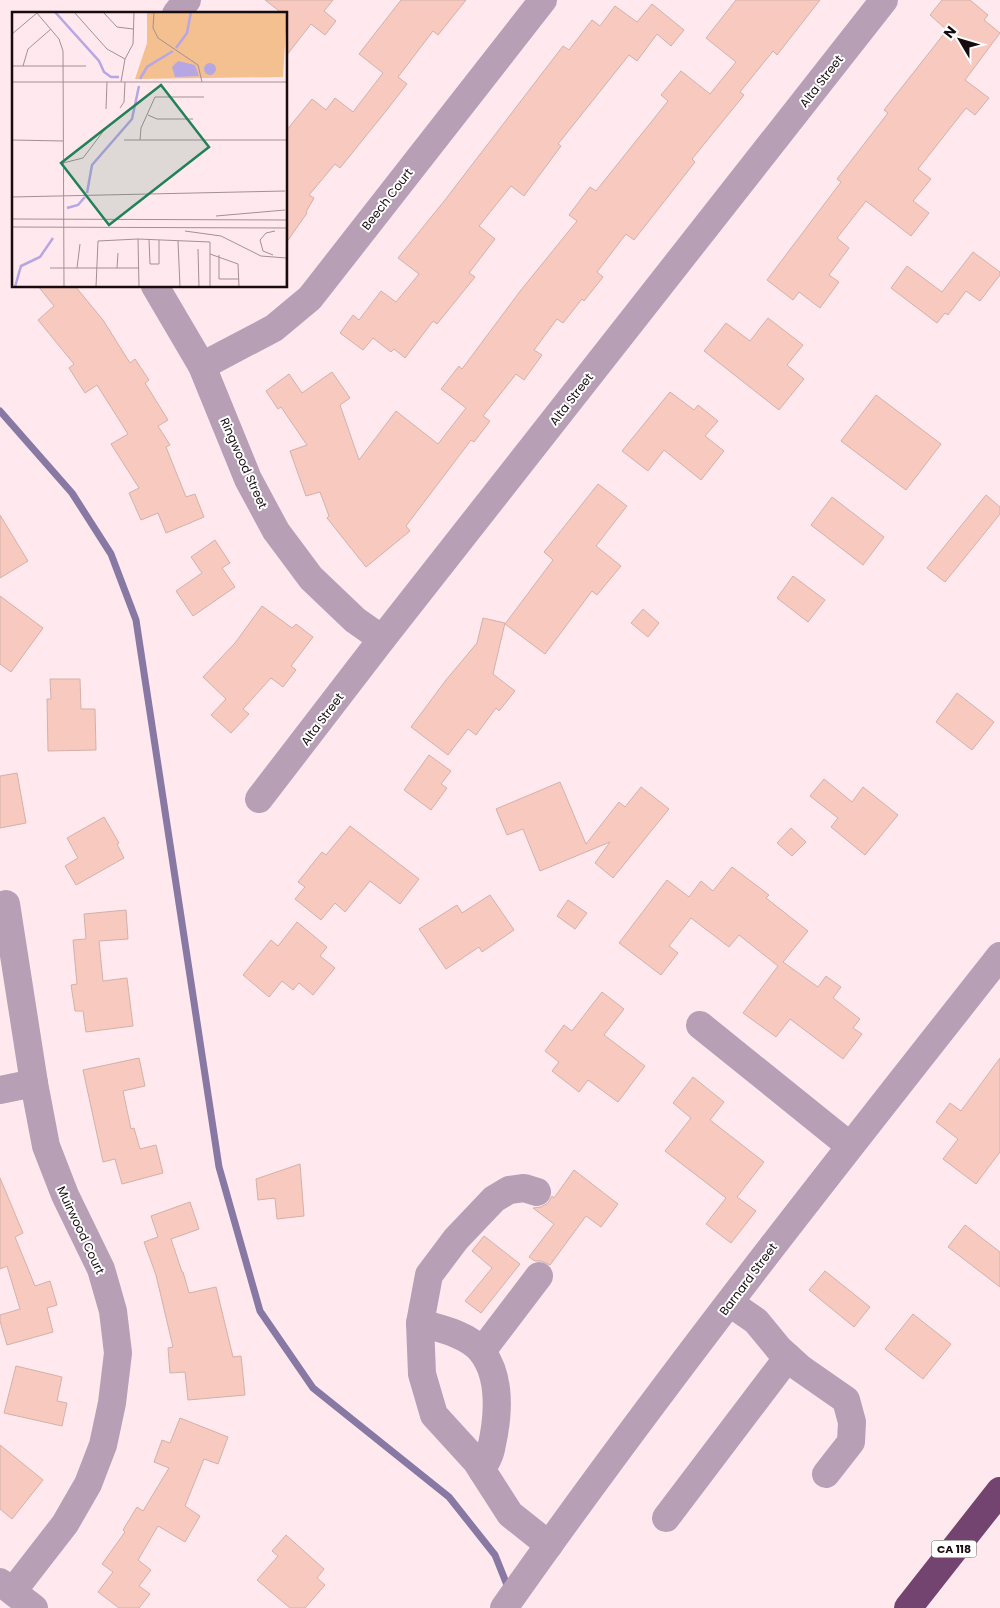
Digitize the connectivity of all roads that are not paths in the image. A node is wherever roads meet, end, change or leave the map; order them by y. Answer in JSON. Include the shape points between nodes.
{"nodes":[{"id":1,"x":187,"y":0,"type":"edge"},
{"id":2,"x":543,"y":0,"type":"edge"},
{"id":3,"x":884,"y":0,"type":"edge"},
{"id":4,"x":178,"y":12,"type":"edge"},
{"id":5,"x":156,"y":288,"type":"edge"},
{"id":6,"x":202,"y":366,"type":"junction"},
{"id":7,"x":382,"y":639,"type":"junction"},
{"id":8,"x":259,"y":799,"type":"dead end"},
{"id":9,"x":6,"y":904,"type":"dead end"},
{"id":10,"x":1000,"y":956,"type":"edge"},
{"id":11,"x":700,"y":1024,"type":"dead end"},
{"id":12,"x":34,"y":1083,"type":"junction"},
{"id":13,"x":0,"y":1090,"type":"edge"},
{"id":14,"x":850,"y":1146,"type":"junction"},
{"id":15,"x":537,"y":1192,"type":"dead end"},
{"id":16,"x":539,"y":1276,"type":"dead end"},
{"id":17,"x":730,"y":1303,"type":"junction"},
{"id":18,"x":420,"y":1323,"type":"junction"},
{"id":19,"x":482,"y":1351,"type":"junction"},
{"id":20,"x":788,"y":1357,"type":"junction"},
{"id":21,"x":482,"y":1470,"type":"junction"},
{"id":22,"x":826,"y":1474,"type":"dead end"},
{"id":23,"x":1000,"y":1491,"type":"edge"},
{"id":24,"x":666,"y":1518,"type":"dead end"},
{"id":25,"x":549,"y":1545,"type":"junction"},
{"id":26,"x":6,"y":1586,"type":"edge"},
{"id":27,"x":34,"y":1608,"type":"edge"},
{"id":28,"x":504,"y":1608,"type":"edge"},
{"id":29,"x":908,"y":1608,"type":"edge"}],
"edges":[{"from":1,"to":4,"type":"street"},
{"from":2,"to":6,"type":"street","name":"Beech Court","via":[[310,298],[274,328]]},
{"from":3,"to":7,"type":"street","name":"Alta Street"},
{"from":5,"to":6,"type":"street","name":"Ringwood Street"},
{"from":6,"to":7,"type":"street","name":"Ringwood Street","via":[[248,479],[276,531],[311,578],[355,620]]},
{"from":7,"to":8,"type":"street","name":"Alta Street"},
{"from":9,"to":12,"type":"street","name":"Muirwood Court"},
{"from":10,"to":14,"type":"street","name":"Barnard Street"},
{"from":11,"to":14,"type":"street"},
{"from":12,"to":13,"type":"street"},
{"from":12,"to":26,"type":"street","name":"Muirwood Court","via":[[46,1146],[55,1173],[101,1269],[113,1311],[118,1353],[103,1445],[88,1484],[65,1524]]},
{"from":14,"to":17,"type":"street","name":"Barnard Street"},
{"from":15,"to":18,"type":"street","via":[[524,1188],[502,1194],[456,1239],[430,1275]]},
{"from":16,"to":19,"type":"street"},
{"from":17,"to":20,"type":"street","via":[[756,1321]]},
{"from":17,"to":25,"type":"street","name":"Barnard Street"},
{"from":18,"to":19,"type":"street","via":[[456,1333]]},
{"from":18,"to":21,"type":"street","via":[[422,1374],[434,1415]]},
{"from":19,"to":21,"type":"street","via":[[494,1372],[497,1407],[491,1451]]},
{"from":20,"to":22,"type":"street","via":[[846,1400],[852,1422],[850,1442]]},
{"from":20,"to":24,"type":"street"},
{"from":21,"to":25,"type":"street","via":[[510,1514]]},
{"from":23,"to":29,"type":"highway","number":"CA 118"},
{"from":25,"to":28,"type":"street","name":"Barnard Street"},
{"from":26,"to":27,"type":"street"}]}
